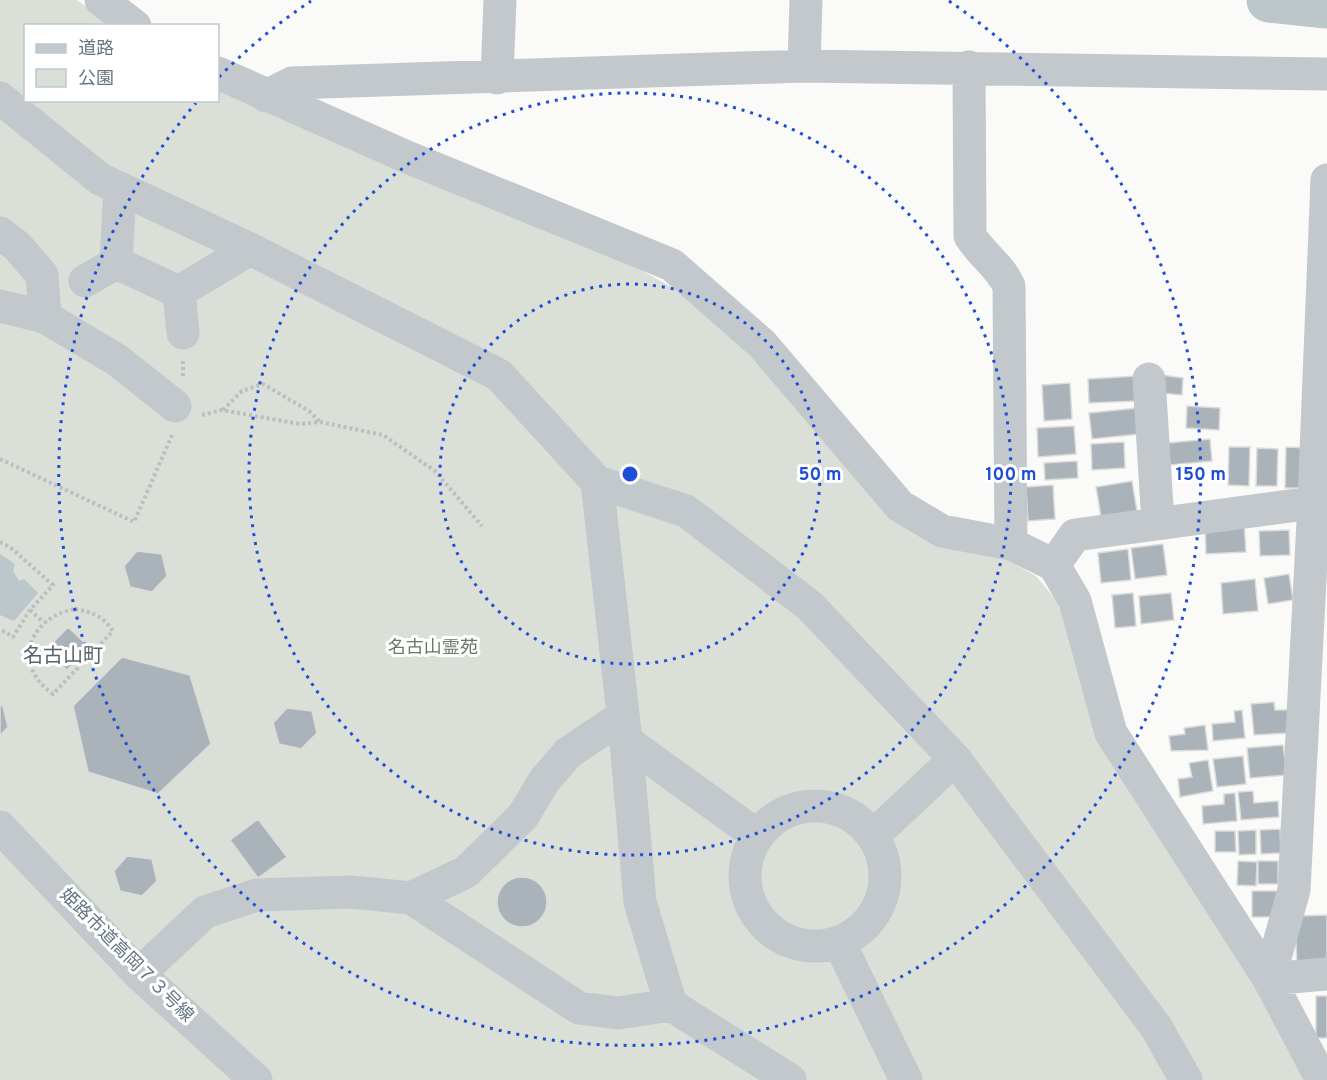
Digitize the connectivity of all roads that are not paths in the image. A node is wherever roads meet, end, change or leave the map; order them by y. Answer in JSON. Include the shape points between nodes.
{"nodes":[{"id":1,"x":101,"y":0,"type":"edge"},
{"id":2,"x":500,"y":0,"type":"edge"},
{"id":3,"x":806,"y":0,"type":"edge"},
{"id":4,"x":132,"y":24,"type":"edge"},
{"id":5,"x":804,"y":66,"type":"junction"},
{"id":6,"x":969,"y":67,"type":"junction"},
{"id":7,"x":219,"y":73,"type":"edge"},
{"id":8,"x":1327,"y":74,"type":"edge"},
{"id":9,"x":497,"y":78,"type":"junction"},
{"id":10,"x":266,"y":96,"type":"junction"},
{"id":11,"x":0,"y":98,"type":"edge"},
{"id":12,"x":1327,"y":180,"type":"edge"},
{"id":13,"x":120,"y":188,"type":"junction"},
{"id":14,"x":0,"y":233,"type":"edge"},
{"id":15,"x":250,"y":249,"type":"junction"},
{"id":16,"x":116,"y":263,"type":"junction"},
{"id":17,"x":85,"y":280,"type":"dead end"},
{"id":18,"x":179,"y":292,"type":"junction"},
{"id":19,"x":0,"y":306,"type":"edge"},
{"id":20,"x":45,"y":317,"type":"junction"},
{"id":21,"x":183,"y":333,"type":"road end"},
{"id":22,"x":1149,"y":379,"type":"dead end"},
{"id":23,"x":179,"y":408,"type":"road end"},
{"id":24,"x":597,"y":482,"type":"junction"},
{"id":25,"x":1321,"y":501,"type":"edge"},
{"id":26,"x":1158,"y":524,"type":"junction"},
{"id":27,"x":1011,"y":544,"type":"junction"},
{"id":28,"x":1054,"y":565,"type":"junction"},
{"id":29,"x":624,"y":729,"type":"junction"},
{"id":30,"x":955,"y":759,"type":"junction"},
{"id":31,"x":0,"y":827,"type":"edge"},
{"id":32,"x":758,"y":836,"type":"junction"},
{"id":33,"x":873,"y":836,"type":"junction"},
{"id":34,"x":411,"y":898,"type":"junction"},
{"id":35,"x":838,"y":942,"type":"junction"},
{"id":36,"x":139,"y":974,"type":"junction"},
{"id":37,"x":1327,"y":974,"type":"edge"},
{"id":38,"x":1269,"y":979,"type":"junction"},
{"id":39,"x":671,"y":1005,"type":"junction"},
{"id":40,"x":256,"y":1080,"type":"edge"},
{"id":41,"x":790,"y":1080,"type":"edge"},
{"id":42,"x":906,"y":1080,"type":"edge"},
{"id":43,"x":1186,"y":1080,"type":"edge"},
{"id":44,"x":1322,"y":1080,"type":"edge"}],
"edges":[{"from":1,"to":4,"type":"street"},
{"from":2,"to":9,"type":"street"},
{"from":3,"to":5,"type":"street"},
{"from":5,"to":6,"type":"street"},
{"from":5,"to":9,"type":"street"},
{"from":6,"to":8,"type":"street"},
{"from":6,"to":27,"type":"street","via":[[970,236],[980,252],[1002,270],[1009,286]]},
{"from":7,"to":10,"type":"street"},
{"from":9,"to":10,"type":"street","via":[[292,83]]},
{"from":10,"to":27,"type":"street","via":[[672,266],[762,344],[900,506],[942,531]]},
{"from":11,"to":13,"type":"street","via":[[100,179]]},
{"from":12,"to":25,"type":"street"},
{"from":13,"to":15,"type":"street"},
{"from":13,"to":16,"type":"street"},
{"from":14,"to":20,"type":"street","via":[[42,275]]},
{"from":15,"to":18,"type":"street"},
{"from":15,"to":24,"type":"street","via":[[499,375]]},
{"from":16,"to":17,"type":"street"},
{"from":16,"to":18,"type":"street"},
{"from":18,"to":21,"type":"street"},
{"from":19,"to":20,"type":"street"},
{"from":20,"to":23,"type":"street","via":[[117,360]]},
{"from":22,"to":26,"type":"street"},
{"from":24,"to":29,"type":"street"},
{"from":24,"to":30,"type":"street","via":[[686,511],[810,606]]},
{"from":25,"to":26,"type":"street"},
{"from":25,"to":38,"type":"street","via":[[1294,890]]},
{"from":26,"to":28,"type":"street","via":[[1075,535]]},
{"from":27,"to":28,"type":"street"},
{"from":28,"to":38,"type":"street","via":[[1075,601],[1111,733]]},
{"from":29,"to":32,"type":"street"},
{"from":29,"to":34,"type":"street","via":[[568,753],[544,781],[523,816],[466,872]]},
{"from":29,"to":39,"type":"street","via":[[640,902]]},
{"from":30,"to":33,"type":"street"},
{"from":30,"to":43,"type":"street","via":[[1156,1027]]},
{"from":31,"to":36,"type":"street","name":"姫路市道高岡７３号線"},
{"from":32,"to":33,"type":"street","via":[[773,819],[793,809],[815,806],[837,809],[857,820]]},
{"from":32,"to":35,"type":"street","via":[[748,855],[744,877],[748,899],[759,918],[775,933],[795,943],[817,946]]},
{"from":33,"to":35,"type":"street","via":[[882,855],[882,897],[857,932]]},
{"from":34,"to":36,"type":"street","via":[[351,892],[257,895],[205,912]]},
{"from":34,"to":39,"type":"street","via":[[579,1008],[618,1013]]},
{"from":35,"to":42,"type":"street"},
{"from":36,"to":40,"type":"street","name":"姫路市道高岡７３号線"},
{"from":37,"to":38,"type":"street"},
{"from":38,"to":44,"type":"street"},
{"from":39,"to":41,"type":"street"}]}
